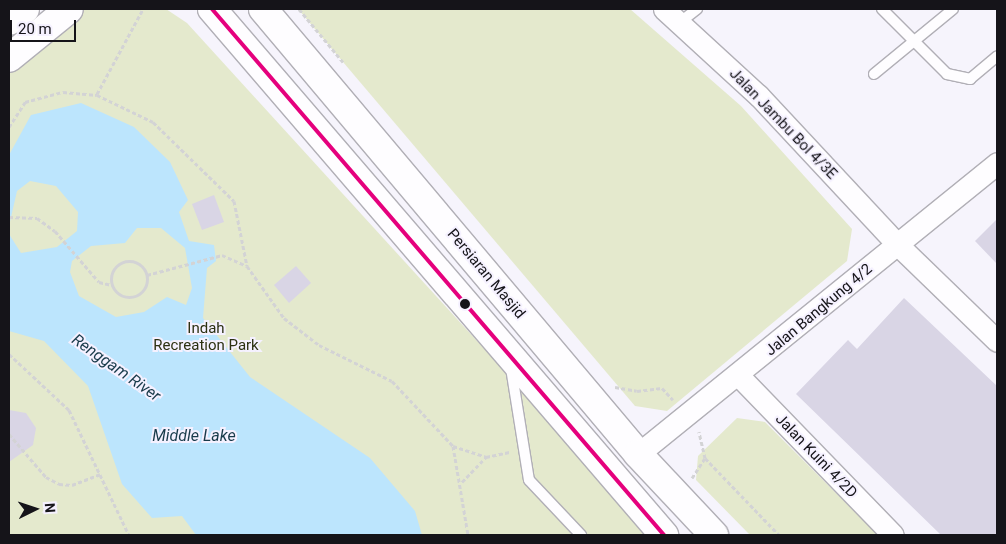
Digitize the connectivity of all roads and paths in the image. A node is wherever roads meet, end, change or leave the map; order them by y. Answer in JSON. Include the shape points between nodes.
{"nodes":[{"id":1,"x":24,"y":9,"type":"edge"},
{"id":2,"x":69,"y":9,"type":"edge"},
{"id":3,"x":143,"y":9,"type":"edge"},
{"id":4,"x":263,"y":9,"type":"edge"},
{"id":5,"x":299,"y":9,"type":"edge"},
{"id":6,"x":697,"y":9,"type":"edge"},
{"id":7,"x":882,"y":9,"type":"edge"},
{"id":8,"x":953,"y":9,"type":"edge"},
{"id":9,"x":210,"y":10,"type":"edge"},
{"id":10,"x":672,"y":16,"type":"edge"},
{"id":11,"x":9,"y":21,"type":"edge"},
{"id":12,"x":913,"y":40,"type":"junction"},
{"id":13,"x":997,"y":56,"type":"edge"},
{"id":14,"x":9,"y":58,"type":"edge"},
{"id":15,"x":349,"y":69,"type":"dead end"},
{"id":16,"x":874,"y":74,"type":"dead end"},
{"id":17,"x":97,"y":94,"type":"junction"},
{"id":18,"x":9,"y":127,"type":"edge"},
{"id":19,"x":997,"y":163,"type":"edge"},
{"id":20,"x":9,"y":217,"type":"edge"},
{"id":21,"x":896,"y":244,"type":"junction"},
{"id":22,"x":248,"y":266,"type":"junction"},
{"id":23,"x":147,"y":275,"type":"junction"},
{"id":24,"x":112,"y":285,"type":"junction"},
{"id":25,"x":997,"y":341,"type":"edge"},
{"id":26,"x":9,"y":354,"type":"edge"},
{"id":27,"x":510,"y":355,"type":"junction"},
{"id":28,"x":739,"y":376,"type":"junction"},
{"id":29,"x":606,"y":379,"type":"dead end"},
{"id":30,"x":688,"y":416,"type":"junction"},
{"id":31,"x":9,"y":434,"type":"edge"},
{"id":32,"x":453,"y":446,"type":"junction"},
{"id":33,"x":521,"y":449,"type":"junction"},
{"id":34,"x":638,"y":454,"type":"junction"},
{"id":35,"x":486,"y":457,"type":"junction"},
{"id":36,"x":705,"y":458,"type":"junction"},
{"id":37,"x":100,"y":474,"type":"junction"},
{"id":38,"x":461,"y":483,"type":"junction"},
{"id":39,"x":692,"y":484,"type":"dead end"},
{"id":40,"x":129,"y":535,"type":"edge"},
{"id":41,"x":468,"y":535,"type":"edge"},
{"id":42,"x":581,"y":535,"type":"edge"},
{"id":43,"x":664,"y":535,"type":"edge"},
{"id":44,"x":714,"y":535,"type":"edge"},
{"id":45,"x":779,"y":535,"type":"edge"},
{"id":46,"x":894,"y":535,"type":"edge"}],
"edges":[{"from":1,"to":11,"type":"main road"},
{"from":2,"to":14,"type":"main road"},
{"from":3,"to":17,"type":"path"},
{"from":4,"to":34,"type":"main road","name":"Persiaran Masjid"},
{"from":5,"to":15,"type":"path"},
{"from":6,"to":10,"type":"lane"},
{"from":7,"to":12,"type":"lane"},
{"from":8,"to":12,"type":"lane"},
{"from":9,"to":27,"type":"main road"},
{"from":10,"to":21,"type":"street","name":"Jalan Jambu Bol 4/3E","via":[[759,96]]},
{"from":12,"to":13,"type":"lane","via":[[947,74],[962,77],[970,78]]},
{"from":12,"to":16,"type":"lane"},
{"from":17,"to":18,"type":"path","via":[[63,92],[25,102]]},
{"from":17,"to":22,"type":"path","via":[[153,122],[234,201]]},
{"from":19,"to":21,"type":"street","name":"Jalan Bangkung 4/2"},
{"from":20,"to":24,"type":"path","via":[[37,218],[55,231],[99,282]]},
{"from":21,"to":25,"type":"street","name":"Jalan Jambu Bol 4/3E"},
{"from":21,"to":28,"type":"street","name":"Jalan Bangkung 4/2"},
{"from":22,"to":23,"type":"path","via":[[222,255]]},
{"from":22,"to":32,"type":"path","via":[[284,318],[318,345],[392,381]]},
{"from":23,"to":24,"type":"path","via":[[144,290],[132,297],[118,293]]},
{"from":23,"to":24,"type":"path","via":[[142,266],[127,261],[114,270]]},
{"from":26,"to":37,"type":"path","via":[[69,410]]},
{"from":27,"to":33,"type":"lane"},
{"from":27,"to":43,"type":"main road"},
{"from":28,"to":30,"type":"street","name":"Jalan Bangkung 4/2"},
{"from":28,"to":46,"type":"street","name":"Jalan Kuini 4/2D"},
{"from":29,"to":30,"type":"path","via":[[612,387],[637,391],[662,388]]},
{"from":30,"to":34,"type":"street","name":"Jalan Bangkung 4/2"},
{"from":30,"to":36,"type":"path","via":[[701,435]]},
{"from":31,"to":37,"type":"path","via":[[46,477],[59,484],[72,484]]},
{"from":32,"to":35,"type":"path"},
{"from":32,"to":38,"type":"path"},
{"from":33,"to":35,"type":"path"},
{"from":33,"to":42,"type":"lane","via":[[529,480]]},
{"from":34,"to":44,"type":"main road","name":"Persiaran Masjid"},
{"from":35,"to":38,"type":"path"},
{"from":36,"to":39,"type":"path"},
{"from":36,"to":45,"type":"path"},
{"from":37,"to":40,"type":"path"},
{"from":38,"to":41,"type":"path"}]}
